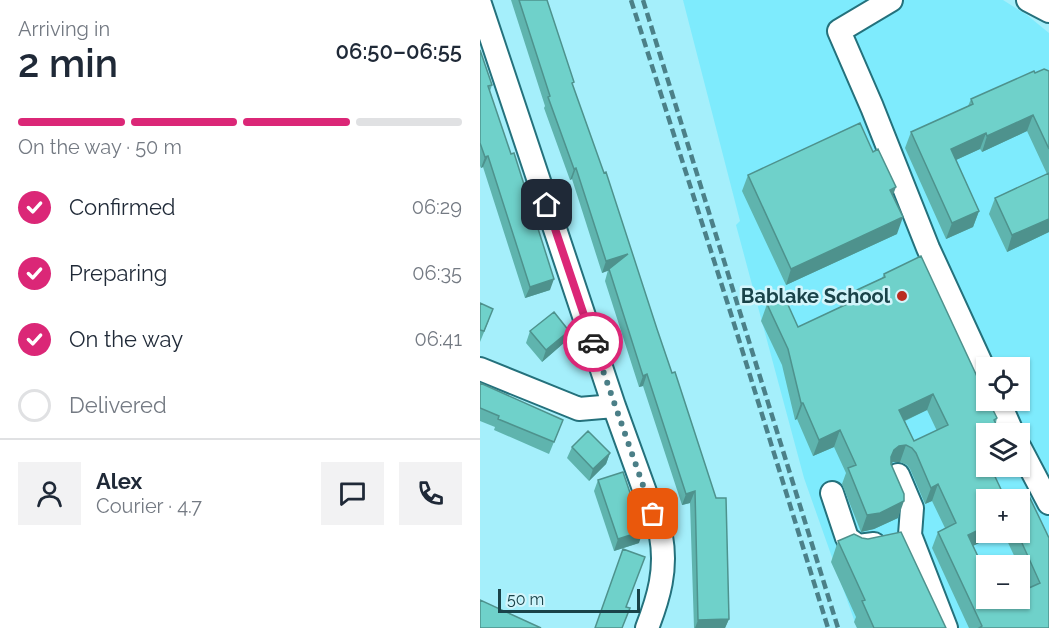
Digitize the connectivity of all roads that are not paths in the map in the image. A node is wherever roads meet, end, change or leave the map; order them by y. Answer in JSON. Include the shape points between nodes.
{"nodes":[{"id":1,"x":891,"y":0,"type":"edge"},
{"id":2,"x":1028,"y":0,"type":"edge"},
{"id":3,"x":480,"y":4,"type":"edge"},
{"id":4,"x":1049,"y":11,"type":"edge"},
{"id":5,"x":978,"y":357,"type":"edge"},
{"id":6,"x":480,"y":369,"type":"edge"},
{"id":7,"x":614,"y":406,"type":"junction"},
{"id":8,"x":1030,"y":467,"type":"edge"},
{"id":9,"x":898,"y":475,"type":"edge"},
{"id":10,"x":832,"y":493,"type":"dead end"},
{"id":11,"x":1049,"y":504,"type":"edge"},
{"id":12,"x":910,"y":535,"type":"junction"},
{"id":13,"x":647,"y":628,"type":"edge"},
{"id":14,"x":946,"y":628,"type":"edge"}],
"edges":[{"from":1,"to":5,"type":"street","via":[[839,31],[928,248]]},
{"from":2,"to":4,"type":"street"},
{"from":3,"to":7,"type":"street"},
{"from":6,"to":7,"type":"street","via":[[579,409]]},
{"from":7,"to":13,"type":"street","via":[[661,536],[661,581]]},
{"from":8,"to":11,"type":"street"},
{"from":9,"to":12,"type":"street","via":[[912,508]]},
{"from":10,"to":12,"type":"street","via":[[847,538],[858,546]]},
{"from":12,"to":14,"type":"street"}]}
